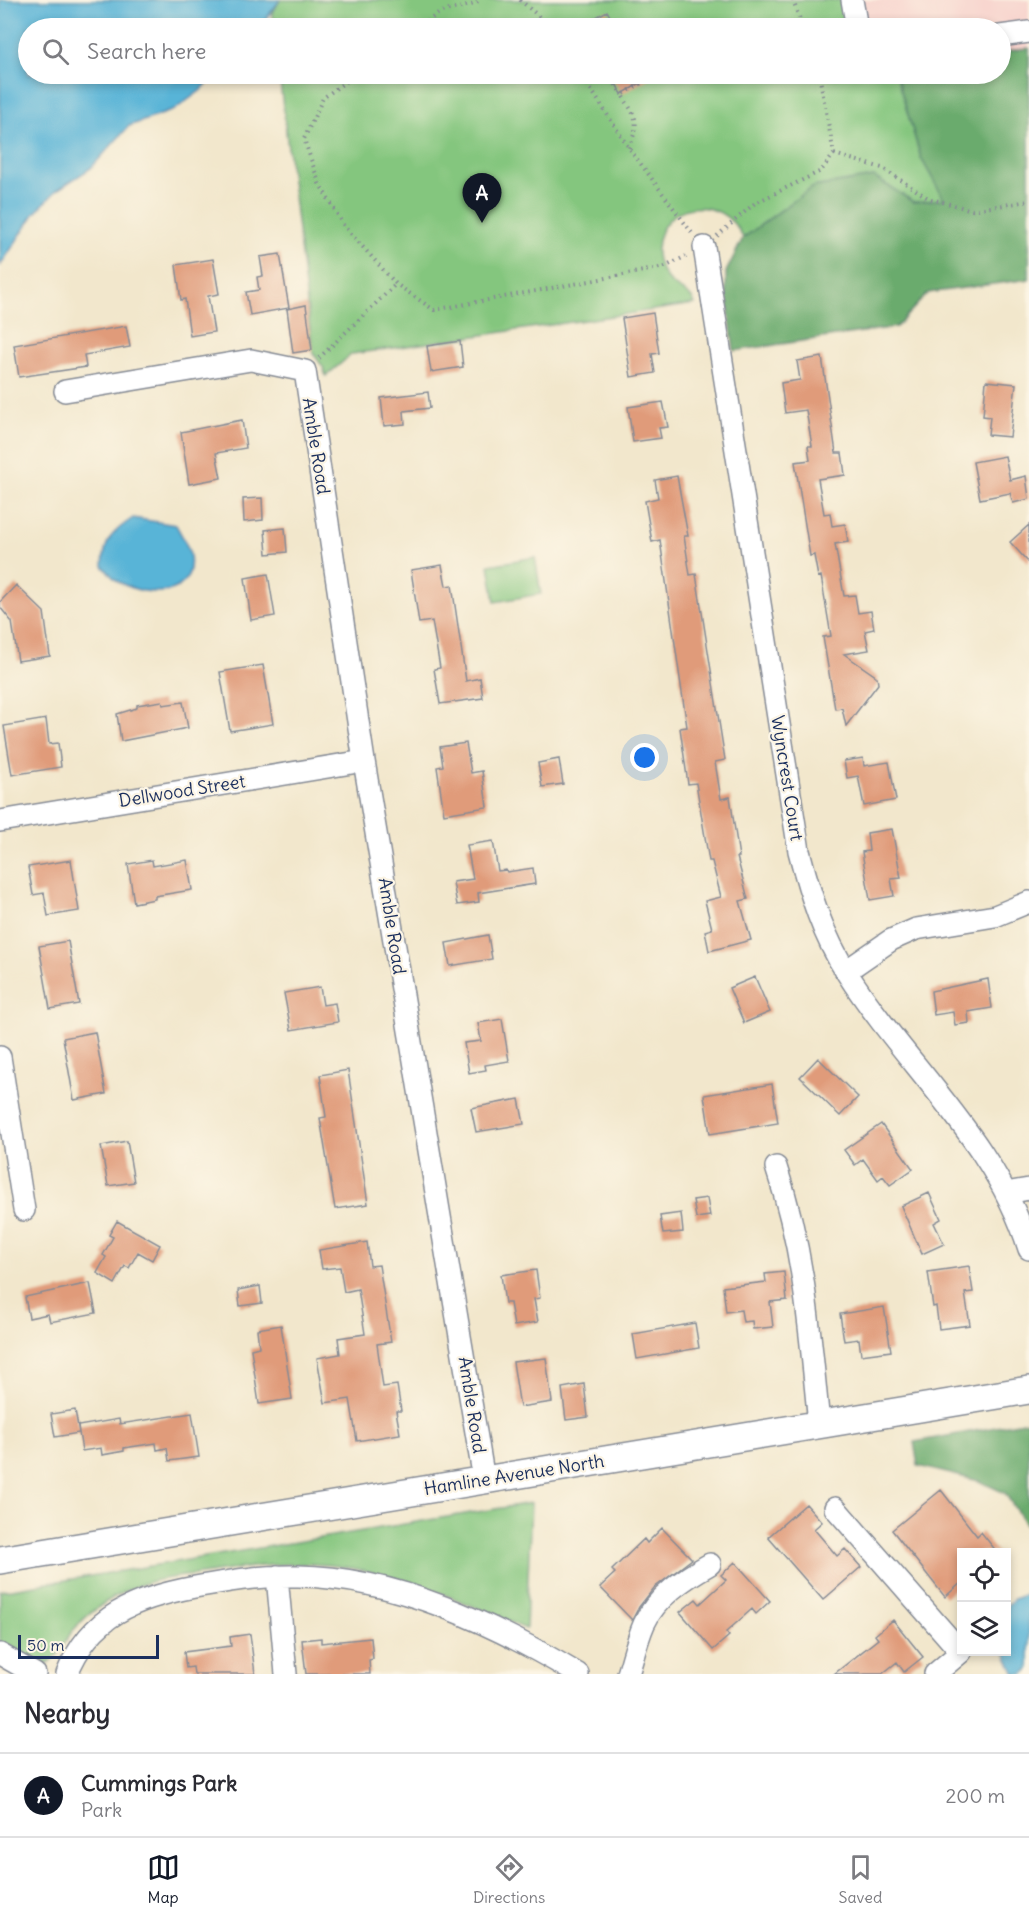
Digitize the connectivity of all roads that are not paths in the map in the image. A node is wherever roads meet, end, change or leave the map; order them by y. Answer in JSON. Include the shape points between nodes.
{"nodes":[{"id":1,"x":1029,"y":32,"type":"edge"},
{"id":2,"x":1011,"y":34,"type":"edge"},
{"id":3,"x":704,"y":247,"type":"road end"},
{"id":4,"x":65,"y":391,"type":"dead end"},
{"id":5,"x":364,"y":761,"type":"junction"},
{"id":6,"x":0,"y":821,"type":"edge"},
{"id":7,"x":1029,"y":902,"type":"edge"},
{"id":8,"x":846,"y":971,"type":"junction"},
{"id":9,"x":0,"y":1057,"type":"edge"},
{"id":10,"x":776,"y":1167,"type":"dead end"},
{"id":11,"x":1029,"y":1189,"type":"edge"},
{"id":12,"x":1006,"y":1193,"type":"junction"},
{"id":13,"x":24,"y":1210,"type":"dead end"},
{"id":14,"x":1029,"y":1249,"type":"edge"},
{"id":15,"x":1029,"y":1390,"type":"edge"},
{"id":16,"x":819,"y":1425,"type":"junction"},
{"id":17,"x":484,"y":1480,"type":"junction"},
{"id":18,"x":835,"y":1508,"type":"dead end"},
{"id":19,"x":0,"y":1560,"type":"edge"},
{"id":20,"x":710,"y":1564,"type":"dead end"},
{"id":21,"x":277,"y":1576,"type":"junction"},
{"id":22,"x":0,"y":1654,"type":"edge"},
{"id":23,"x":35,"y":1674,"type":"edge"},
{"id":24,"x":67,"y":1674,"type":"edge"},
{"id":25,"x":286,"y":1674,"type":"edge"},
{"id":26,"x":578,"y":1674,"type":"edge"},
{"id":27,"x":628,"y":1674,"type":"edge"},
{"id":28,"x":935,"y":1674,"type":"edge"}],
"edges":[{"from":1,"to":2,"type":"street"},
{"from":3,"to":8,"type":"street","name":"Wyncrest Court","via":[[799,851],[812,901]]},
{"from":4,"to":5,"type":"street","name":"Amble Road","via":[[251,360],[305,372]]},
{"from":5,"to":6,"type":"street","name":"Dellwood Street"},
{"from":5,"to":17,"type":"street","name":"Amble Road"},
{"from":7,"to":8,"type":"street","via":[[995,916],[916,929],[891,940]]},
{"from":8,"to":12,"type":"street","name":"Wyncrest Court","via":[[982,1150]]},
{"from":9,"to":13,"type":"street"},
{"from":10,"to":16,"type":"street","via":[[804,1281]]},
{"from":11,"to":12,"type":"street"},
{"from":12,"to":14,"type":"street","name":"Wyncrest Court"},
{"from":15,"to":16,"type":"main road","name":"Hamline Avenue North"},
{"from":16,"to":17,"type":"main road","name":"Hamline Avenue North"},
{"from":17,"to":19,"type":"main road","name":"Hamline Avenue North"},
{"from":18,"to":28,"type":"street","via":[[961,1652]]},
{"from":20,"to":27,"type":"street","via":[[660,1601],[645,1623]]},
{"from":21,"to":24,"type":"street","via":[[241,1579],[139,1600],[92,1632],[77,1651]]},
{"from":21,"to":25,"type":"street"},
{"from":21,"to":26,"type":"street","via":[[340,1579],[425,1599],[519,1641]]},
{"from":22,"to":23,"type":"street"}]}
